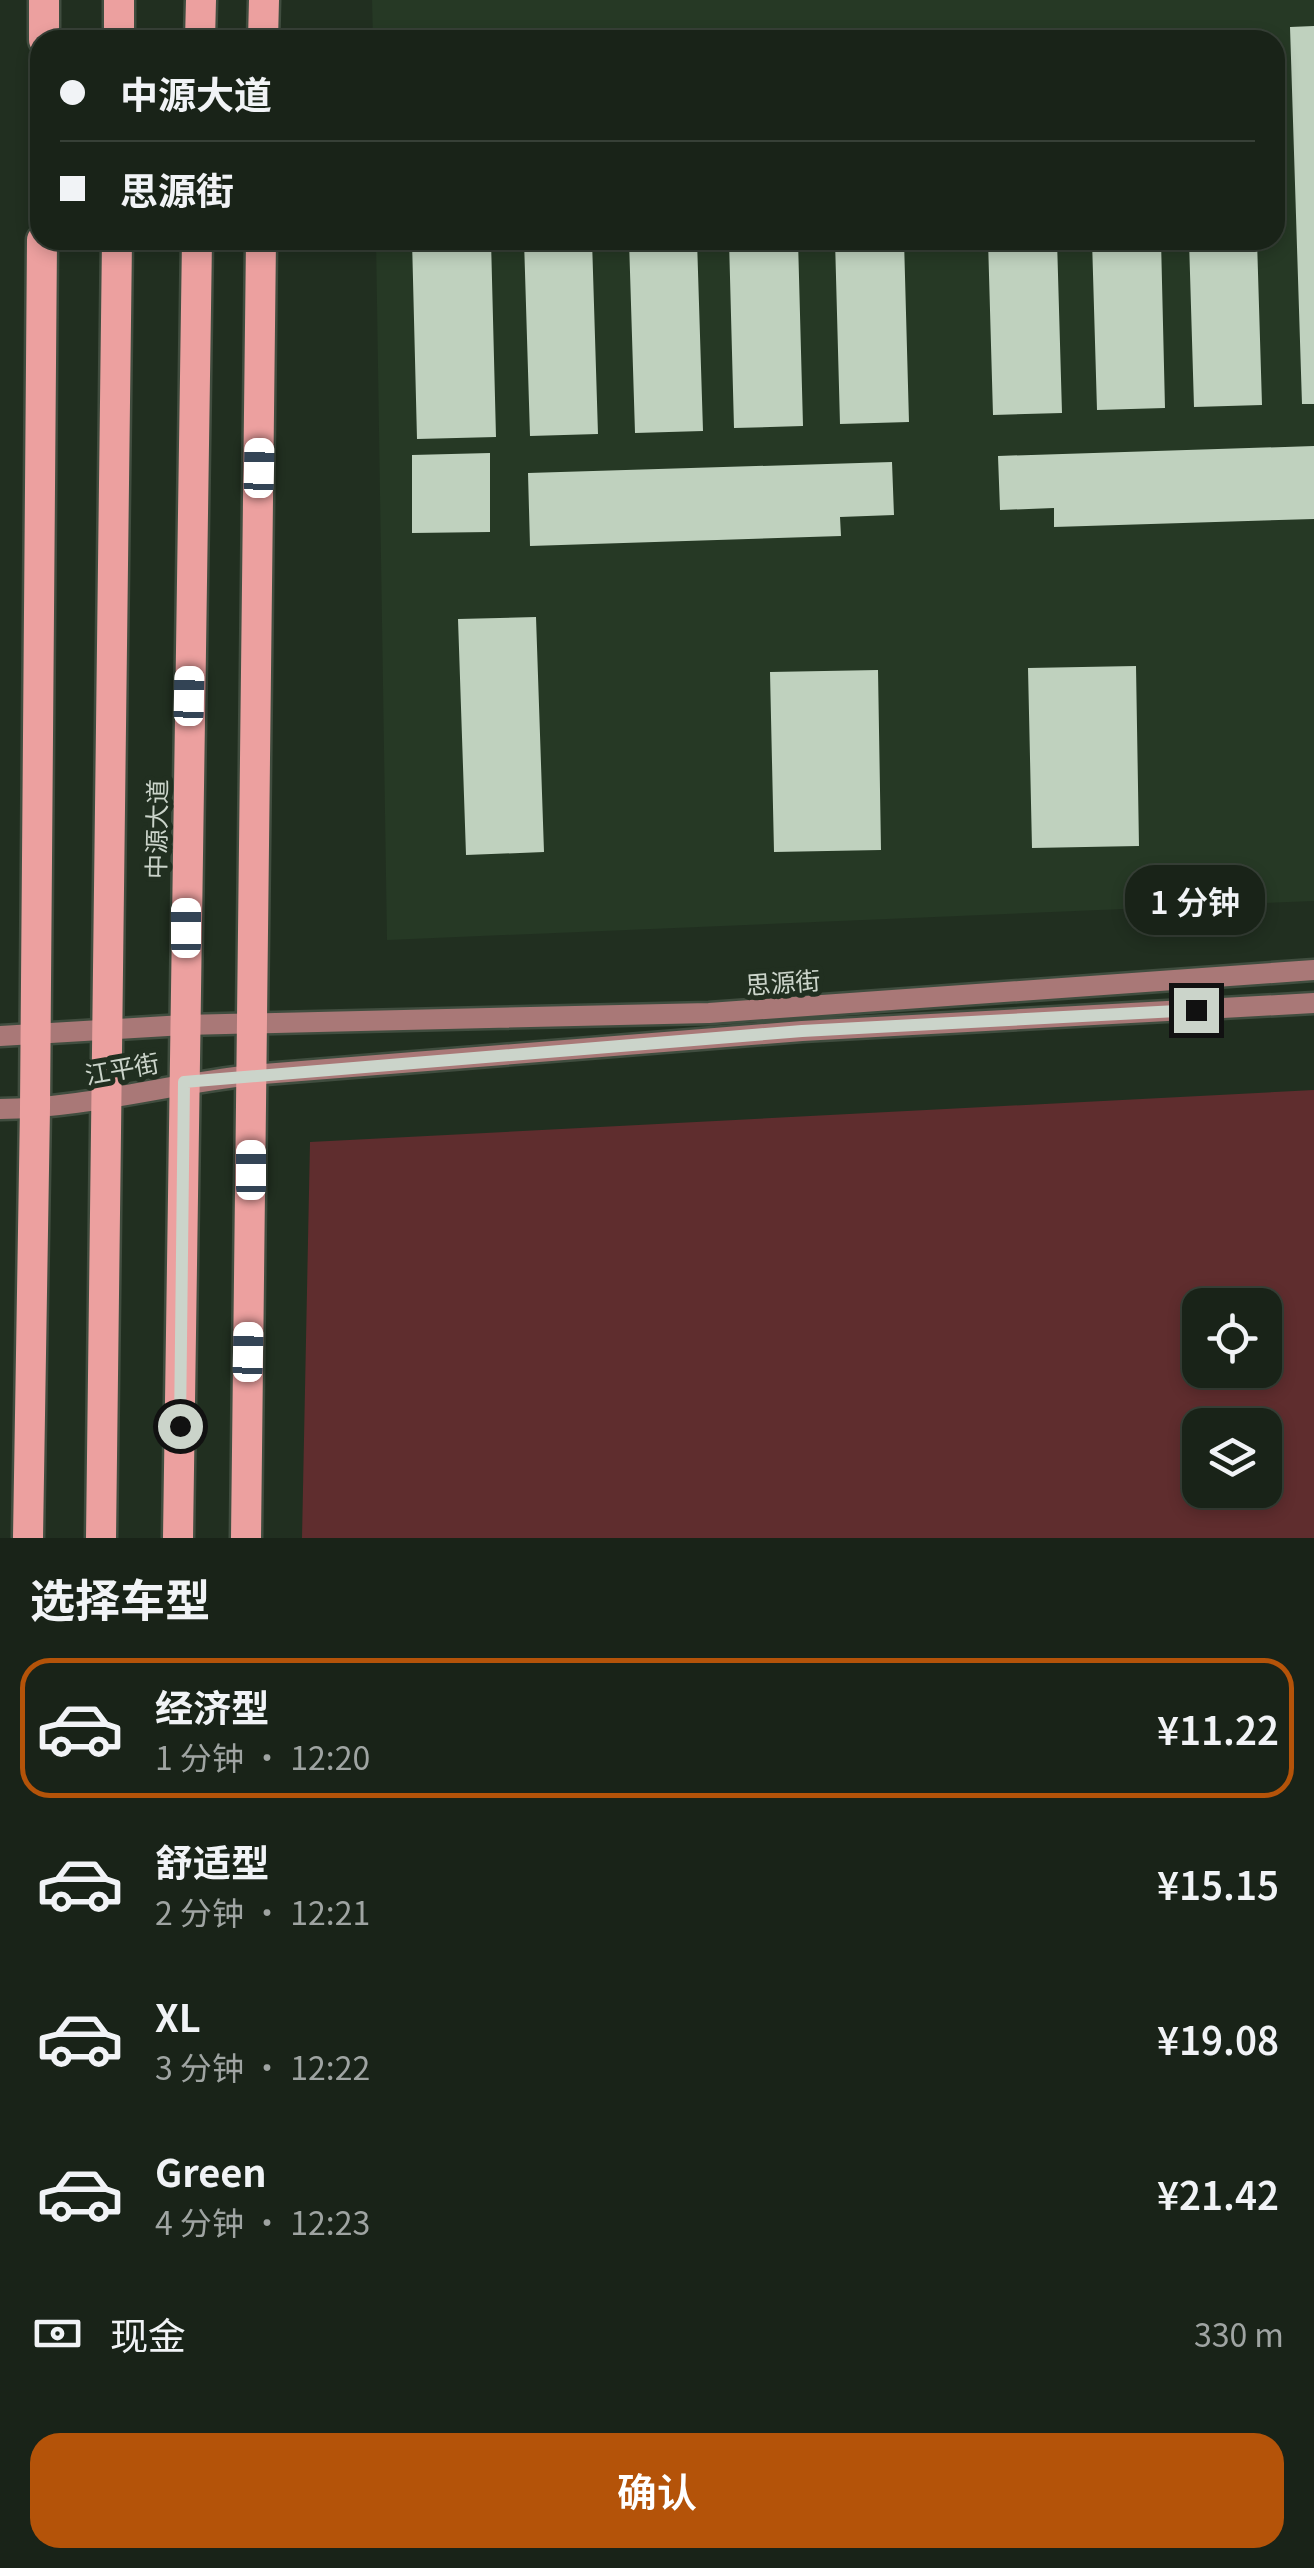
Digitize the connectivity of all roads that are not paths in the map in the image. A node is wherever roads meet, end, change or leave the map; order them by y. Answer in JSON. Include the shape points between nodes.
{"nodes":[{"id":1,"x":44,"y":0,"type":"edge"},
{"id":2,"x":119,"y":0,"type":"edge"},
{"id":3,"x":200,"y":0,"type":"edge"},
{"id":4,"x":264,"y":0,"type":"edge"},
{"id":5,"x":44,"y":30,"type":"edge"},
{"id":6,"x":119,"y":30,"type":"edge"},
{"id":7,"x":200,"y":30,"type":"edge"},
{"id":8,"x":264,"y":30,"type":"edge"},
{"id":9,"x":42,"y":250,"type":"edge"},
{"id":10,"x":116,"y":250,"type":"edge"},
{"id":11,"x":197,"y":250,"type":"edge"},
{"id":12,"x":262,"y":250,"type":"edge"},
{"id":13,"x":1314,"y":970,"type":"edge"},
{"id":14,"x":1314,"y":1004,"type":"edge"},
{"id":15,"x":254,"y":1024,"type":"junction"},
{"id":16,"x":184,"y":1025,"type":"junction"},
{"id":17,"x":107,"y":1032,"type":"junction"},
{"id":18,"x":0,"y":1036,"type":"edge"},
{"id":19,"x":35,"y":1036,"type":"junction"},
{"id":20,"x":252,"y":1075,"type":"junction"},
{"id":21,"x":184,"y":1082,"type":"junction"},
{"id":22,"x":106,"y":1098,"type":"junction"},
{"id":23,"x":0,"y":1108,"type":"edge"},
{"id":24,"x":35,"y":1108,"type":"junction"},
{"id":25,"x":28,"y":1538,"type":"edge"},
{"id":26,"x":100,"y":1538,"type":"edge"},
{"id":27,"x":178,"y":1538,"type":"edge"},
{"id":28,"x":246,"y":1538,"type":"edge"}],
"edges":[{"from":1,"to":5,"type":"highway"},
{"from":2,"to":6,"type":"highway"},
{"from":3,"to":7,"type":"highway"},
{"from":4,"to":8,"type":"highway"},
{"from":9,"to":19,"type":"highway"},
{"from":10,"to":17,"type":"highway","name":"中源大道"},
{"from":11,"to":16,"type":"highway","name":"中源大道"},
{"from":12,"to":15,"type":"highway"},
{"from":13,"to":15,"type":"main road","name":"思源街","via":[[709,1013]]},
{"from":14,"to":20,"type":"main road","name":"思源街","via":[[802,1031]]},
{"from":15,"to":16,"type":"main road","name":"江平街"},
{"from":15,"to":20,"type":"highway"},
{"from":16,"to":17,"type":"main road","name":"江平街"},
{"from":16,"to":21,"type":"highway","name":"中源大道"},
{"from":17,"to":19,"type":"main road","name":"江平街"},
{"from":17,"to":22,"type":"highway","name":"中源大道"},
{"from":18,"to":19,"type":"main road","name":"江平街"},
{"from":19,"to":24,"type":"highway"},
{"from":20,"to":21,"type":"main road","name":"江平街"},
{"from":20,"to":28,"type":"highway"},
{"from":21,"to":22,"type":"main road","name":"江平街"},
{"from":21,"to":27,"type":"highway","name":"中源大道"},
{"from":22,"to":24,"type":"main road","name":"江平街"},
{"from":22,"to":26,"type":"highway","name":"中源大道"},
{"from":23,"to":24,"type":"main road","name":"江平街"},
{"from":24,"to":25,"type":"highway"}]}
